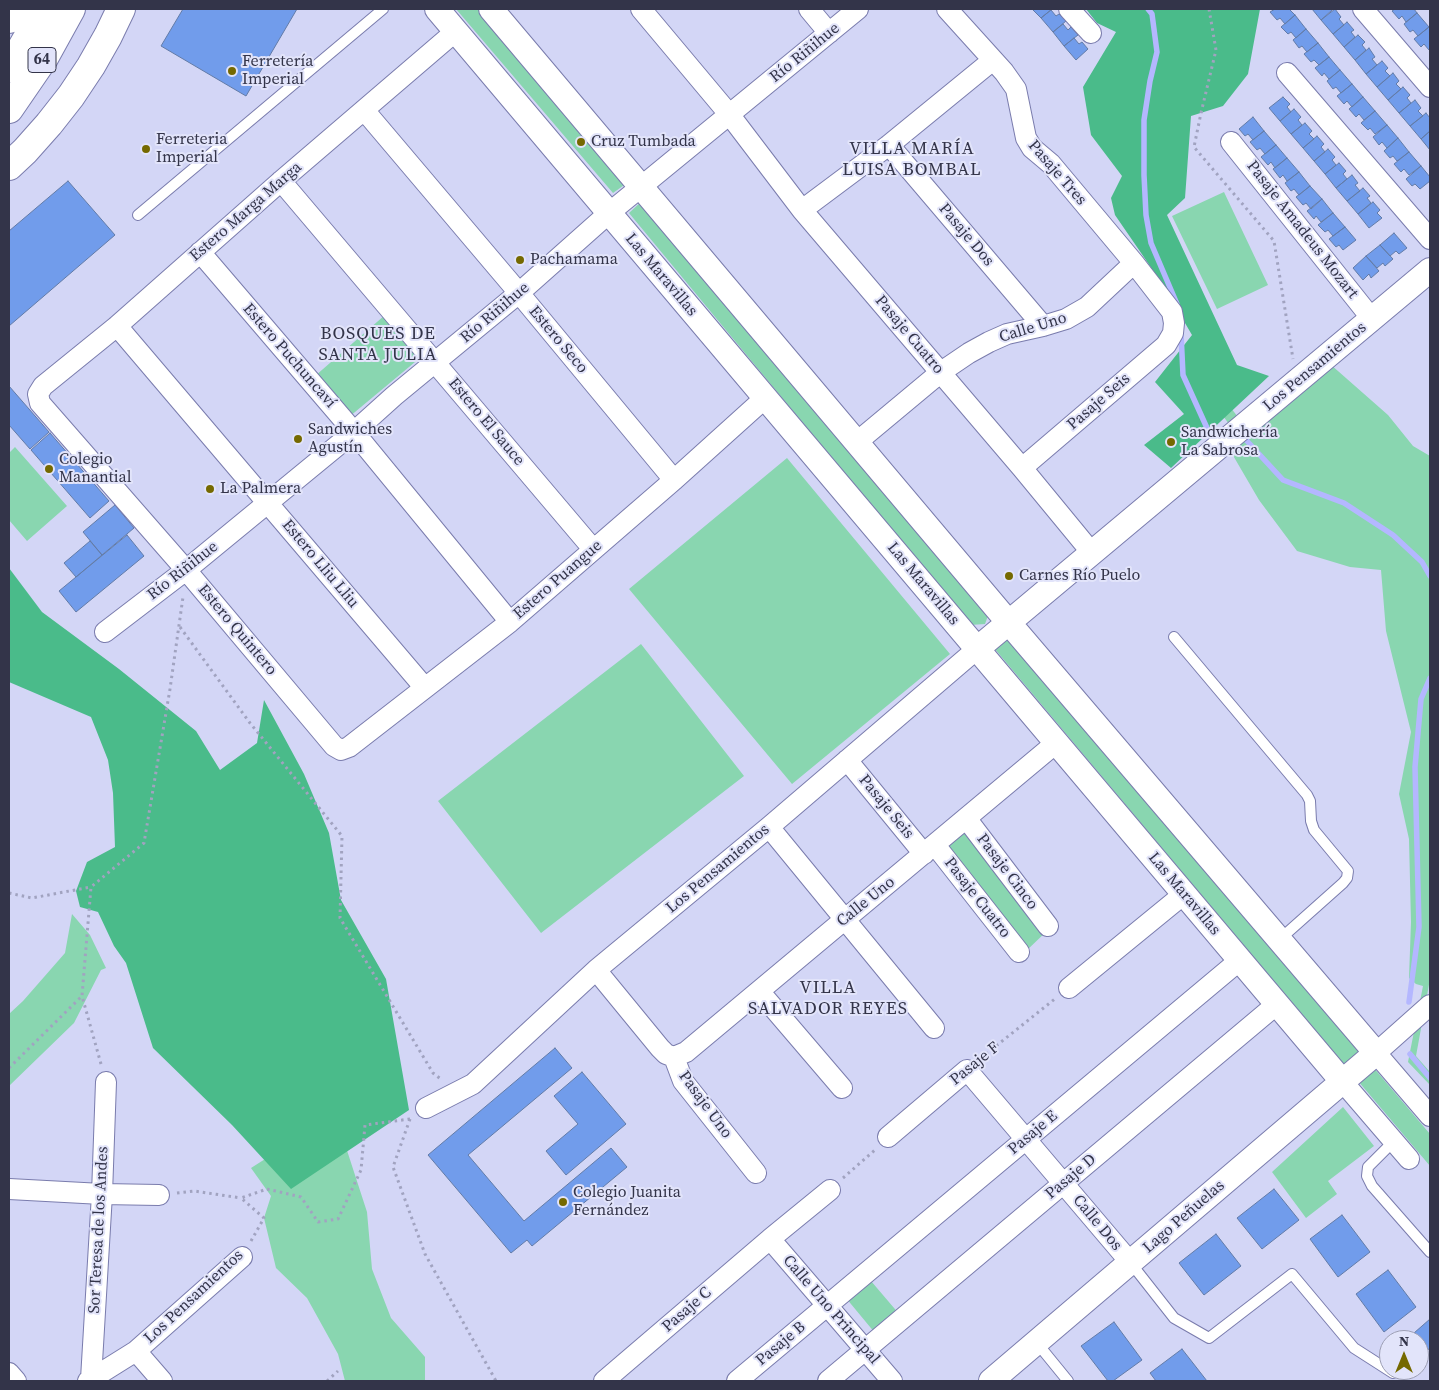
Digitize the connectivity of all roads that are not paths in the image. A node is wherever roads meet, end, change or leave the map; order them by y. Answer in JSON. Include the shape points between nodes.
{"nodes":[{"id":1,"x":14,"y":9,"type":"edge"},
{"id":2,"x":44,"y":9,"type":"edge"},
{"id":3,"x":71,"y":9,"type":"edge"},
{"id":4,"x":120,"y":9,"type":"edge"},
{"id":5,"x":383,"y":9,"type":"edge"},
{"id":6,"x":437,"y":9,"type":"edge"},
{"id":7,"x":492,"y":9,"type":"edge"},
{"id":8,"x":641,"y":9,"type":"edge"},
{"id":9,"x":809,"y":9,"type":"edge"},
{"id":10,"x":858,"y":9,"type":"edge"},
{"id":11,"x":947,"y":9,"type":"edge"},
{"id":12,"x":1069,"y":9,"type":"edge"},
{"id":13,"x":1363,"y":9,"type":"edge"},
{"id":14,"x":9,"y":19,"type":"edge"},
{"id":15,"x":456,"y":31,"type":"junction"},
{"id":16,"x":829,"y":33,"type":"junction"},
{"id":17,"x":1091,"y":34,"type":"dead end"},
{"id":18,"x":993,"y":60,"type":"junction"},
{"id":19,"x":9,"y":68,"type":"edge"},
{"id":20,"x":1287,"y":74,"type":"dead end"},
{"id":21,"x":1430,"y":86,"type":"edge"},
{"id":22,"x":9,"y":109,"type":"edge"},
{"id":23,"x":364,"y":110,"type":"junction"},
{"id":24,"x":729,"y":114,"type":"junction"},
{"id":25,"x":1231,"y":142,"type":"dead end"},
{"id":26,"x":889,"y":144,"type":"junction"},
{"id":27,"x":9,"y":166,"type":"edge"},
{"id":28,"x":281,"y":181,"type":"junction"},
{"id":29,"x":641,"y":187,"type":"junction"},
{"id":30,"x":802,"y":210,"type":"junction"},
{"id":31,"x":609,"y":213,"type":"junction"},
{"id":32,"x":138,"y":215,"type":"dead end"},
{"id":33,"x":1430,"y":239,"type":"edge"},
{"id":34,"x":200,"y":252,"type":"junction"},
{"id":35,"x":1134,"y":263,"type":"junction"},
{"id":36,"x":1430,"y":270,"type":"edge"},
{"id":37,"x":519,"y":293,"type":"junction"},
{"id":38,"x":1372,"y":319,"type":"junction"},
{"id":39,"x":117,"y":326,"type":"junction"},
{"id":40,"x":1043,"y":326,"type":"junction"},
{"id":41,"x":1173,"y":334,"type":"joint"},
{"id":42,"x":436,"y":363,"type":"junction"},
{"id":43,"x":941,"y":372,"type":"junction"},
{"id":44,"x":38,"y":394,"type":"joint"},
{"id":45,"x":765,"y":398,"type":"junction"},
{"id":46,"x":354,"y":432,"type":"junction"},
{"id":47,"x":857,"y":442,"type":"junction"},
{"id":48,"x":1022,"y":468,"type":"junction"},
{"id":49,"x":674,"y":480,"type":"junction"},
{"id":50,"x":268,"y":503,"type":"junction"},
{"id":51,"x":594,"y":549,"type":"junction"},
{"id":52,"x":1092,"y":553,"type":"junction"},
{"id":53,"x":186,"y":570,"type":"junction"},
{"id":54,"x":510,"y":622,"type":"junction"},
{"id":55,"x":1009,"y":623,"type":"junction"},
{"id":56,"x":105,"y":632,"type":"dead end"},
{"id":57,"x":1174,"y":637,"type":"dead end"},
{"id":58,"x":977,"y":649,"type":"junction"},
{"id":59,"x":425,"y":688,"type":"junction"},
{"id":60,"x":1056,"y":743,"type":"junction"},
{"id":61,"x":342,"y":750,"type":"joint"},
{"id":62,"x":847,"y":760,"type":"junction"},
{"id":63,"x":966,"y":818,"type":"junction"},
{"id":64,"x":769,"y":827,"type":"junction"},
{"id":65,"x":929,"y":850,"type":"junction"},
{"id":66,"x":1184,"y":894,"type":"junction"},
{"id":67,"x":846,"y":918,"type":"junction"},
{"id":68,"x":1048,"y":926,"type":"dead end"},
{"id":69,"x":1279,"y":940,"type":"junction"},
{"id":70,"x":1020,"y":952,"type":"dead end"},
{"id":71,"x":1240,"y":960,"type":"junction"},
{"id":72,"x":596,"y":970,"type":"junction"},
{"id":73,"x":1069,"y":988,"type":"road end"},
{"id":74,"x":759,"y":991,"type":"junction"},
{"id":75,"x":1276,"y":1004,"type":"junction"},
{"id":76,"x":1428,"y":1011,"type":"edge"},
{"id":77,"x":934,"y":1028,"type":"dead end"},
{"id":78,"x":1376,"y":1053,"type":"junction"},
{"id":79,"x":674,"y":1057,"type":"junction"},
{"id":80,"x":967,"y":1070,"type":"joint"},
{"id":81,"x":1342,"y":1081,"type":"junction"},
{"id":82,"x":106,"y":1082,"type":"road end"},
{"id":83,"x":842,"y":1088,"type":"dead end"},
{"id":84,"x":418,"y":1113,"type":"road end"},
{"id":85,"x":1430,"y":1116,"type":"edge"},
{"id":86,"x":888,"y":1138,"type":"road end"},
{"id":87,"x":1026,"y":1139,"type":"junction"},
{"id":88,"x":1394,"y":1142,"type":"junction"},
{"id":89,"x":1409,"y":1160,"type":"dead end"},
{"id":90,"x":756,"y":1173,"type":"dead end"},
{"id":91,"x":1063,"y":1183,"type":"junction"},
{"id":92,"x":9,"y":1189,"type":"edge"},
{"id":93,"x":830,"y":1190,"type":"road end"},
{"id":94,"x":102,"y":1194,"type":"junction"},
{"id":95,"x":159,"y":1195,"type":"road end"},
{"id":96,"x":770,"y":1240,"type":"junction"},
{"id":97,"x":1430,"y":1252,"type":"edge"},
{"id":98,"x":242,"y":1257,"type":"road end"},
{"id":99,"x":1130,"y":1262,"type":"junction"},
{"id":100,"x":826,"y":1306,"type":"junction"},
{"id":101,"x":1037,"y":1343,"type":"junction"},
{"id":102,"x":865,"y":1350,"type":"junction"},
{"id":103,"x":136,"y":1351,"type":"junction"},
{"id":104,"x":1379,"y":1364,"type":"edge"},
{"id":105,"x":9,"y":1373,"type":"edge"},
{"id":106,"x":90,"y":1380,"type":"edge"},
{"id":107,"x":16,"y":1381,"type":"edge"},
{"id":108,"x":162,"y":1381,"type":"edge"},
{"id":109,"x":604,"y":1381,"type":"edge"},
{"id":110,"x":737,"y":1381,"type":"edge"},
{"id":111,"x":828,"y":1381,"type":"edge"},
{"id":112,"x":892,"y":1381,"type":"edge"},
{"id":113,"x":991,"y":1381,"type":"edge"},
{"id":114,"x":1068,"y":1381,"type":"edge"}],
"edges":[{"from":1,"to":14,"type":"highway"},
{"from":2,"to":19,"type":"highway","number":"64"},
{"from":3,"to":22,"type":"highway","number":"64","via":[[44,58]]},
{"from":4,"to":27,"type":"highway","via":[[71,96]]},
{"from":5,"to":32,"type":"lane"},
{"from":6,"to":15,"type":"street","name":"Las Maravillas"},
{"from":7,"to":29,"type":"street"},
{"from":8,"to":24,"type":"street","name":"Pasaje Cuatro"},
{"from":9,"to":16,"type":"street"},
{"from":10,"to":16,"type":"street","name":"Río Riñihue"},
{"from":11,"to":18,"type":"street","name":"Pasaje Tres"},
{"from":12,"to":17,"type":"street"},
{"from":13,"to":21,"type":"street"},
{"from":15,"to":23,"type":"street","name":"Estero Marga Marga"},
{"from":15,"to":31,"type":"street","name":"Las Maravillas"},
{"from":16,"to":24,"type":"street","name":"Río Riñihue"},
{"from":18,"to":26,"type":"street"},
{"from":18,"to":35,"type":"street","name":"Pasaje Tres","via":[[1016,88],[1026,138],[1032,148],[1051,164]]},
{"from":20,"to":33,"type":"street"},
{"from":23,"to":28,"type":"street","name":"Estero Marga Marga"},
{"from":23,"to":37,"type":"street","name":"Estero Seco"},
{"from":24,"to":29,"type":"street","name":"Río Riñihue"},
{"from":24,"to":30,"type":"street","name":"Pasaje Cuatro"},
{"from":25,"to":38,"type":"street","name":"Pasaje Amadeus Mozart"},
{"from":26,"to":30,"type":"street"},
{"from":26,"to":40,"type":"street","name":"Pasaje Dos"},
{"from":28,"to":34,"type":"street","name":"Estero Marga Marga"},
{"from":28,"to":42,"type":"street","name":"Estero El Sauce"},
{"from":29,"to":31,"type":"street","name":"Río Riñihue"},
{"from":29,"to":47,"type":"street"},
{"from":30,"to":43,"type":"street","name":"Pasaje Cuatro"},
{"from":31,"to":37,"type":"street","name":"Río Riñihue"},
{"from":31,"to":45,"type":"street","name":"Las Maravillas"},
{"from":34,"to":39,"type":"street","name":"Estero Marga Marga"},
{"from":34,"to":46,"type":"street","name":"Estero Puchuncaví"},
{"from":35,"to":40,"type":"street","name":"Calle Uno","via":[[1087,307],[1066,319]]},
{"from":35,"to":41,"type":"street","name":"Pasaje Tres","via":[[1172,312]]},
{"from":36,"to":38,"type":"street","name":"Los Pensamientos"},
{"from":37,"to":42,"type":"street","name":"Río Riñihue"},
{"from":37,"to":49,"type":"street","name":"Estero Seco"},
{"from":38,"to":52,"type":"street","name":"Los Pensamientos"},
{"from":39,"to":44,"type":"street","name":"Estero Marga Marga","via":[[43,386]]},
{"from":39,"to":50,"type":"street","name":"Estero Lliu Lliu"},
{"from":40,"to":43,"type":"street","name":"Calle Uno","via":[[1007,334],[989,342]]},
{"from":41,"to":48,"type":"street","name":"Pasaje Seis","via":[[1166,345]]},
{"from":42,"to":46,"type":"street","name":"Río Riñihue"},
{"from":42,"to":51,"type":"street","name":"Estero El Sauce"},
{"from":43,"to":47,"type":"street","name":"Calle Uno"},
{"from":43,"to":48,"type":"street","name":"Pasaje Cuatro"},
{"from":44,"to":53,"type":"street","name":"Estero Quintero","via":[[40,403]]},
{"from":45,"to":49,"type":"street","name":"Estero Puangue"},
{"from":45,"to":58,"type":"street","name":"Las Maravillas"},
{"from":46,"to":50,"type":"street","name":"Río Riñihue"},
{"from":46,"to":54,"type":"street","name":"Estero Puchuncaví"},
{"from":47,"to":55,"type":"street"},
{"from":48,"to":52,"type":"street","name":"Pasaje Cuatro"},
{"from":49,"to":51,"type":"street","name":"Estero Puangue"},
{"from":50,"to":53,"type":"street","name":"Río Riñihue"},
{"from":50,"to":59,"type":"street","name":"Estero Lliu Lliu"},
{"from":51,"to":54,"type":"street","name":"Estero Puangue"},
{"from":52,"to":55,"type":"street","name":"Los Pensamientos"},
{"from":53,"to":56,"type":"street","name":"Río Riñihue"},
{"from":53,"to":61,"type":"street","name":"Estero Quintero","via":[[334,746]]},
{"from":54,"to":59,"type":"street","name":"Estero Puangue"},
{"from":55,"to":58,"type":"street","name":"Los Pensamientos"},
{"from":55,"to":69,"type":"street"},
{"from":57,"to":69,"type":"lane","via":[[1307,795],[1314,830],[1348,872],[1343,883]]},
{"from":58,"to":60,"type":"street","name":"Las Maravillas"},
{"from":58,"to":62,"type":"street","name":"Los Pensamientos"},
{"from":59,"to":61,"type":"street","name":"Estero Puangue"},
{"from":60,"to":63,"type":"street","name":"Calle Uno"},
{"from":60,"to":66,"type":"street","name":"Las Maravillas"},
{"from":62,"to":64,"type":"street","name":"Los Pensamientos"},
{"from":62,"to":65,"type":"street","name":"Pasaje Seis"},
{"from":63,"to":65,"type":"street","name":"Calle Uno"},
{"from":63,"to":68,"type":"street","name":"Pasaje Cinco"},
{"from":64,"to":67,"type":"street"},
{"from":64,"to":72,"type":"street","name":"Los Pensamientos"},
{"from":65,"to":67,"type":"street","name":"Calle Uno"},
{"from":65,"to":70,"type":"street","name":"Pasaje Cuatro"},
{"from":66,"to":71,"type":"street","name":"Las Maravillas"},
{"from":66,"to":73,"type":"street"},
{"from":67,"to":74,"type":"street","name":"Calle Uno"},
{"from":67,"to":77,"type":"street"},
{"from":69,"to":78,"type":"street"},
{"from":71,"to":75,"type":"street","name":"Las Maravillas"},
{"from":71,"to":87,"type":"street","name":"Pasaje E"},
{"from":72,"to":79,"type":"street","name":"Pasaje Uno","via":[[660,1048]]},
{"from":72,"to":84,"type":"street","name":"Los Pensamientos","via":[[473,1084]]},
{"from":74,"to":79,"type":"street","name":"Calle Uno","via":[[686,1052]]},
{"from":74,"to":83,"type":"street"},
{"from":75,"to":81,"type":"street","name":"Las Maravillas"},
{"from":75,"to":91,"type":"street","name":"Pasaje D"},
{"from":76,"to":78,"type":"street"},
{"from":78,"to":81,"type":"street","name":"Lago Peñuelas"},
{"from":78,"to":85,"type":"street"},
{"from":79,"to":90,"type":"street","name":"Pasaje Uno","via":[[683,1081]]},
{"from":80,"to":86,"type":"street","name":"Pasaje F"},
{"from":80,"to":87,"type":"street","name":"Calle Dos"},
{"from":81,"to":88,"type":"street","name":"Las Maravillas"},
{"from":81,"to":99,"type":"street","name":"Lago Peñuelas"},
{"from":82,"to":94,"type":"street","name":"Sor Teresa de los Andes"},
{"from":87,"to":91,"type":"street","name":"Calle Dos"},
{"from":87,"to":100,"type":"street","name":"Pasaje E"},
{"from":88,"to":89,"type":"street","name":"Las Maravillas"},
{"from":88,"to":97,"type":"lane","via":[[1368,1167],[1367,1176],[1372,1186]]},
{"from":91,"to":99,"type":"street","name":"Calle Dos"},
{"from":91,"to":102,"type":"street","name":"Pasaje D"},
{"from":92,"to":94,"type":"street"},
{"from":93,"to":96,"type":"street"},
{"from":94,"to":95,"type":"street"},
{"from":94,"to":106,"type":"street","name":"Sor Teresa de los Andes"},
{"from":96,"to":100,"type":"street","name":"Calle Uno Principal"},
{"from":96,"to":109,"type":"street","name":"Pasaje C"},
{"from":98,"to":103,"type":"street","name":"Los Pensamientos"},
{"from":99,"to":101,"type":"street","name":"Lago Peñuelas"},
{"from":99,"to":104,"type":"lane","via":[[1174,1318],[1209,1338],[1292,1274],[1354,1348]]},
{"from":100,"to":102,"type":"street","name":"Calle Uno Principal"},
{"from":100,"to":110,"type":"street","name":"Pasaje B"},
{"from":101,"to":113,"type":"street","name":"Lago Peñuelas"},
{"from":101,"to":114,"type":"lane"},
{"from":102,"to":111,"type":"street","name":"Pasaje D"},
{"from":102,"to":112,"type":"street","name":"Calle Uno Principal"},
{"from":103,"to":106,"type":"street","name":"Los Pensamientos"},
{"from":103,"to":108,"type":"street"},
{"from":105,"to":107,"type":"street"}]}
